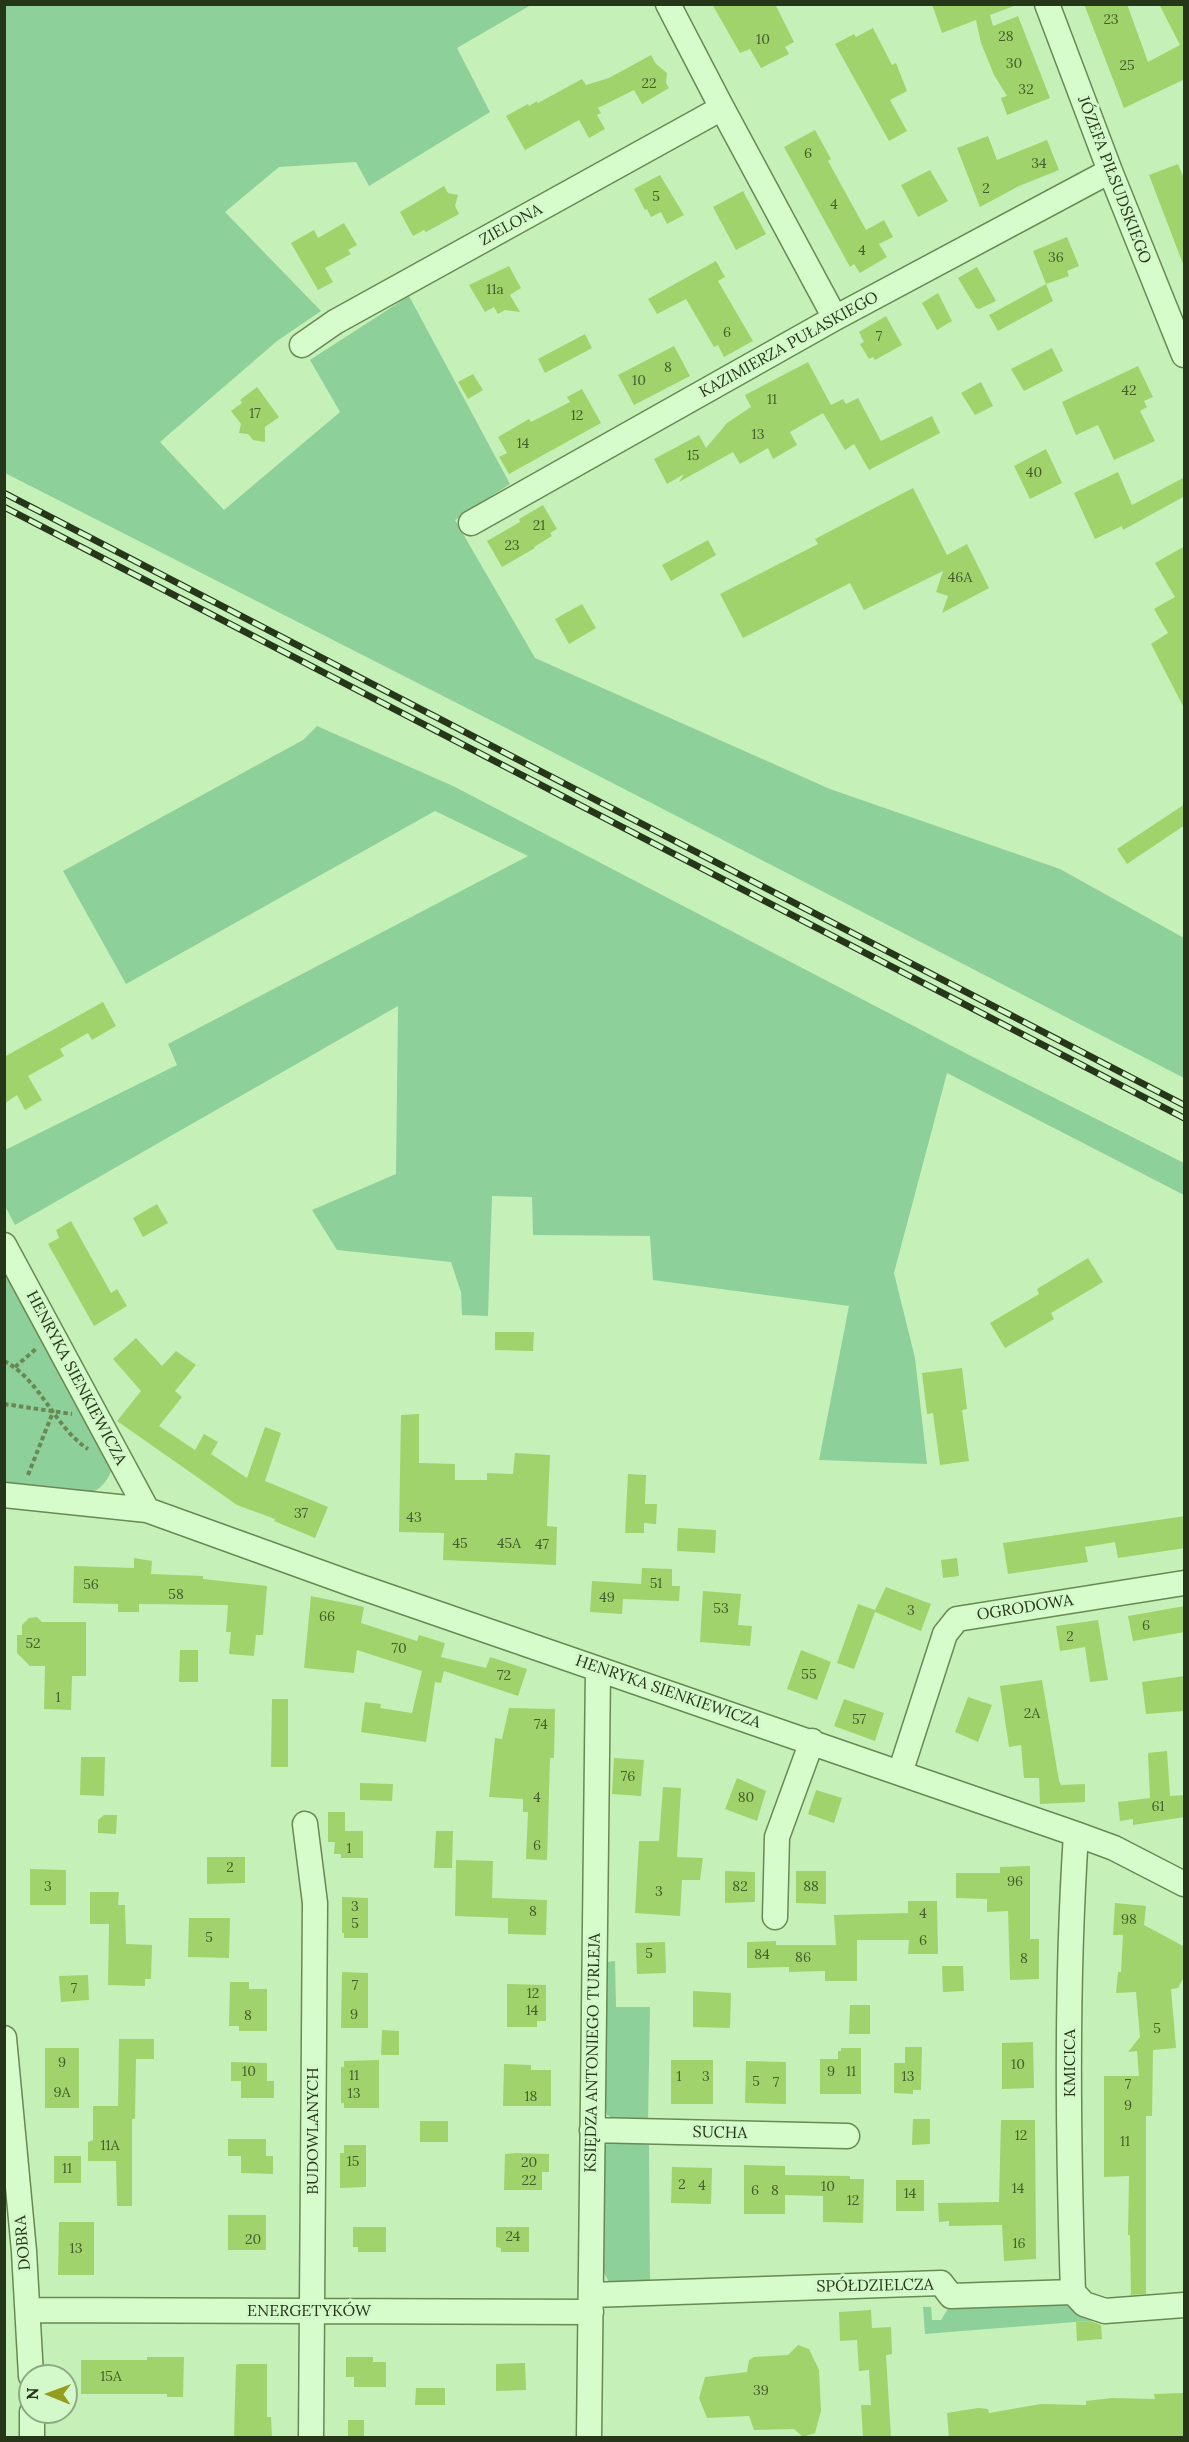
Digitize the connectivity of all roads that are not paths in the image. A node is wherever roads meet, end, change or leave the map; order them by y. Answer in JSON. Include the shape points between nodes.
{"nodes":[{"id":1,"x":668,"y":4,"type":"edge"},
{"id":2,"x":1047,"y":4,"type":"edge"},
{"id":3,"x":722,"y":108,"type":"junction"},
{"id":4,"x":1110,"y":171,"type":"junction"},
{"id":5,"x":835,"y":318,"type":"junction"},
{"id":6,"x":302,"y":345,"type":"dead end"},
{"id":7,"x":1185,"y":355,"type":"edge"},
{"id":8,"x":471,"y":524,"type":"dead end"},
{"id":9,"x":4,"y":1245,"type":"edge"},
{"id":10,"x":4,"y":1495,"type":"edge"},
{"id":11,"x":147,"y":1510,"type":"junction"},
{"id":12,"x":1185,"y":1583,"type":"edge"},
{"id":13,"x":598,"y":1669,"type":"junction"},
{"id":14,"x":812,"y":1741,"type":"junction"},
{"id":15,"x":900,"y":1773,"type":"junction"},
{"id":16,"x":305,"y":1824,"type":"dead end"},
{"id":17,"x":1076,"y":1834,"type":"junction"},
{"id":18,"x":1185,"y":1884,"type":"edge"},
{"id":19,"x":775,"y":1917,"type":"dead end"},
{"id":20,"x":4,"y":2038,"type":"edge"},
{"id":21,"x":592,"y":2130,"type":"junction"},
{"id":22,"x":848,"y":2136,"type":"dead end"},
{"id":23,"x":1073,"y":2292,"type":"junction"},
{"id":24,"x":591,"y":2303,"type":"junction"},
{"id":25,"x":1185,"y":2305,"type":"edge"},
{"id":26,"x":28,"y":2310,"type":"junction"},
{"id":27,"x":312,"y":2310,"type":"junction"},
{"id":28,"x":30,"y":2364,"type":"edge"},
{"id":29,"x":311,"y":2438,"type":"edge"},
{"id":30,"x":590,"y":2438,"type":"edge"}],
"edges":[{"from":1,"to":3,"type":"street"},
{"from":2,"to":4,"type":"street","name":"JÓZEFA PIŁSUDSKIEGO"},
{"from":3,"to":5,"type":"street"},
{"from":3,"to":6,"type":"street","name":"ZIELONA","via":[[335,322]]},
{"from":4,"to":5,"type":"street","name":"KAZIMIERZA PUŁASKIEGO"},
{"from":4,"to":7,"type":"street","name":"JÓZEFA PIŁSUDSKIEGO"},
{"from":5,"to":8,"type":"street","name":"KAZIMIERZA PUŁASKIEGO"},
{"from":9,"to":11,"type":"street","name":"HENRYKA SIENKIEWICZA","via":[[79,1410]]},
{"from":10,"to":11,"type":"street","name":"HENRYKA SIENKIEWICZA"},
{"from":11,"to":13,"type":"street","name":"HENRYKA SIENKIEWICZA"},
{"from":12,"to":15,"type":"street","name":"OGRODOWA","via":[[957,1619],[945,1634]]},
{"from":13,"to":14,"type":"street","name":"HENRYKA SIENKIEWICZA"},
{"from":13,"to":21,"type":"street","name":"KSIĘDZA ANTONIEGO TURLEJA"},
{"from":14,"to":15,"type":"street","name":"HENRYKA SIENKIEWICZA"},
{"from":14,"to":19,"type":"street","via":[[777,1837]]},
{"from":15,"to":17,"type":"street","name":"HENRYKA SIENKIEWICZA"},
{"from":16,"to":27,"type":"street","name":"BUDOWLANYCH","via":[[315,1903]]},
{"from":17,"to":18,"type":"street","name":"HENRYKA SIENKIEWICZA","via":[[1114,1848]]},
{"from":17,"to":23,"type":"street","name":"KMICICA","via":[[1071,1930]]},
{"from":20,"to":26,"type":"street","name":"DOBRA"},
{"from":21,"to":22,"type":"street","name":"SUCHA"},
{"from":21,"to":24,"type":"street","name":"KSIĘDZA ANTONIEGO TURLEJA"},
{"from":23,"to":24,"type":"street","name":"SPÓŁDZIELCZA","via":[[951,2296],[940,2283]]},
{"from":23,"to":25,"type":"street","via":[[1084,2304],[1105,2311]]},
{"from":24,"to":27,"type":"street","name":"ENERGETYKÓW"},
{"from":24,"to":30,"type":"street","name":"KSIĘDZA ANTONIEGO TURLEJA"},
{"from":26,"to":27,"type":"street","name":"ENERGETYKÓW"},
{"from":26,"to":28,"type":"street","name":"DOBRA"},
{"from":27,"to":29,"type":"street","name":"BUDOWLANYCH"}]}
